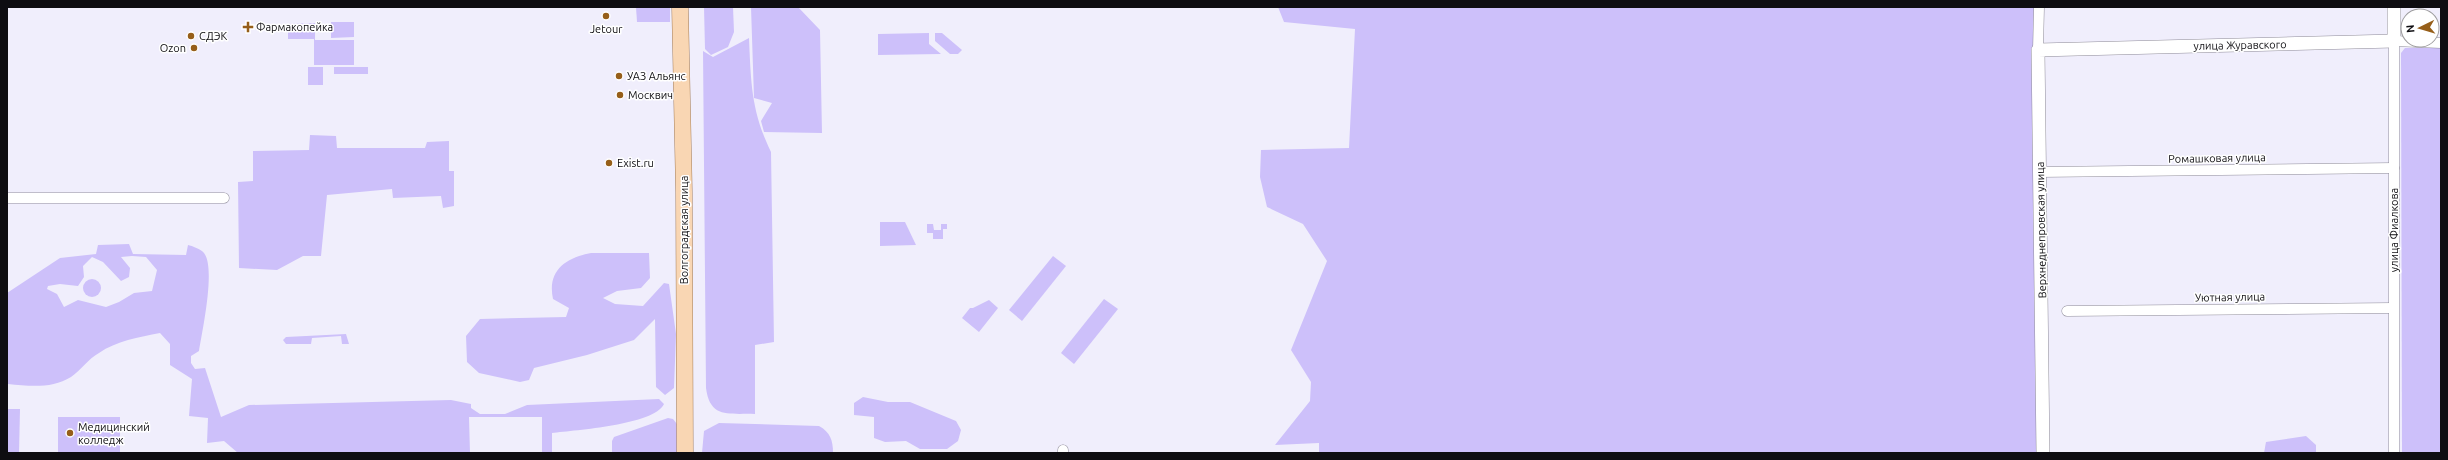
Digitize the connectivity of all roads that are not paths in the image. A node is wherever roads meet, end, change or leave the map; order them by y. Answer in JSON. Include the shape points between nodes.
{"nodes":[{"id":1,"x":680,"y":7,"type":"edge"},
{"id":2,"x":690,"y":7,"type":"edge"},
{"id":3,"x":2039,"y":7,"type":"edge"},
{"id":4,"x":2394,"y":7,"type":"edge"},
{"id":5,"x":2394,"y":41,"type":"junction"},
{"id":6,"x":2441,"y":43,"type":"edge"},
{"id":7,"x":2038,"y":50,"type":"junction"},
{"id":8,"x":686,"y":79,"type":"junction"},
{"id":9,"x":2394,"y":168,"type":"junction"},
{"id":10,"x":2039,"y":172,"type":"junction"},
{"id":11,"x":7,"y":198,"type":"edge"},
{"id":12,"x":224,"y":198,"type":"dead end"},
{"id":13,"x":2393,"y":308,"type":"junction"},
{"id":14,"x":2066,"y":311,"type":"dead end"},
{"id":15,"x":685,"y":453,"type":"edge"},
{"id":16,"x":694,"y":453,"type":"edge"},
{"id":17,"x":2043,"y":453,"type":"edge"},
{"id":18,"x":2394,"y":453,"type":"edge"}],
"edges":[{"from":1,"to":8,"type":"main road","name":"Волгоградская улица"},
{"from":2,"to":8,"type":"main road","name":"Волгоградская улица"},
{"from":3,"to":7,"type":"street","name":"Верхнеднепровская улица"},
{"from":4,"to":5,"type":"street","name":"улица Фиалкова"},
{"from":5,"to":6,"type":"street","name":"улица Журавского"},
{"from":5,"to":7,"type":"street","name":"улица Журавского"},
{"from":5,"to":9,"type":"street","name":"улица Фиалкова"},
{"from":7,"to":10,"type":"street","name":"Верхнеднепровская улица"},
{"from":8,"to":15,"type":"main road","name":"Волгоградская улица"},
{"from":8,"to":16,"type":"main road","name":"Волгоградская улица"},
{"from":9,"to":10,"type":"street","name":"Ромашковая улица"},
{"from":9,"to":13,"type":"street","name":"улица Фиалкова"},
{"from":10,"to":17,"type":"street","name":"Верхнеднепровская улица"},
{"from":11,"to":12,"type":"street"},
{"from":13,"to":14,"type":"street","name":"Уютная улица"},
{"from":13,"to":18,"type":"street","name":"улица Фиалкова"}]}
